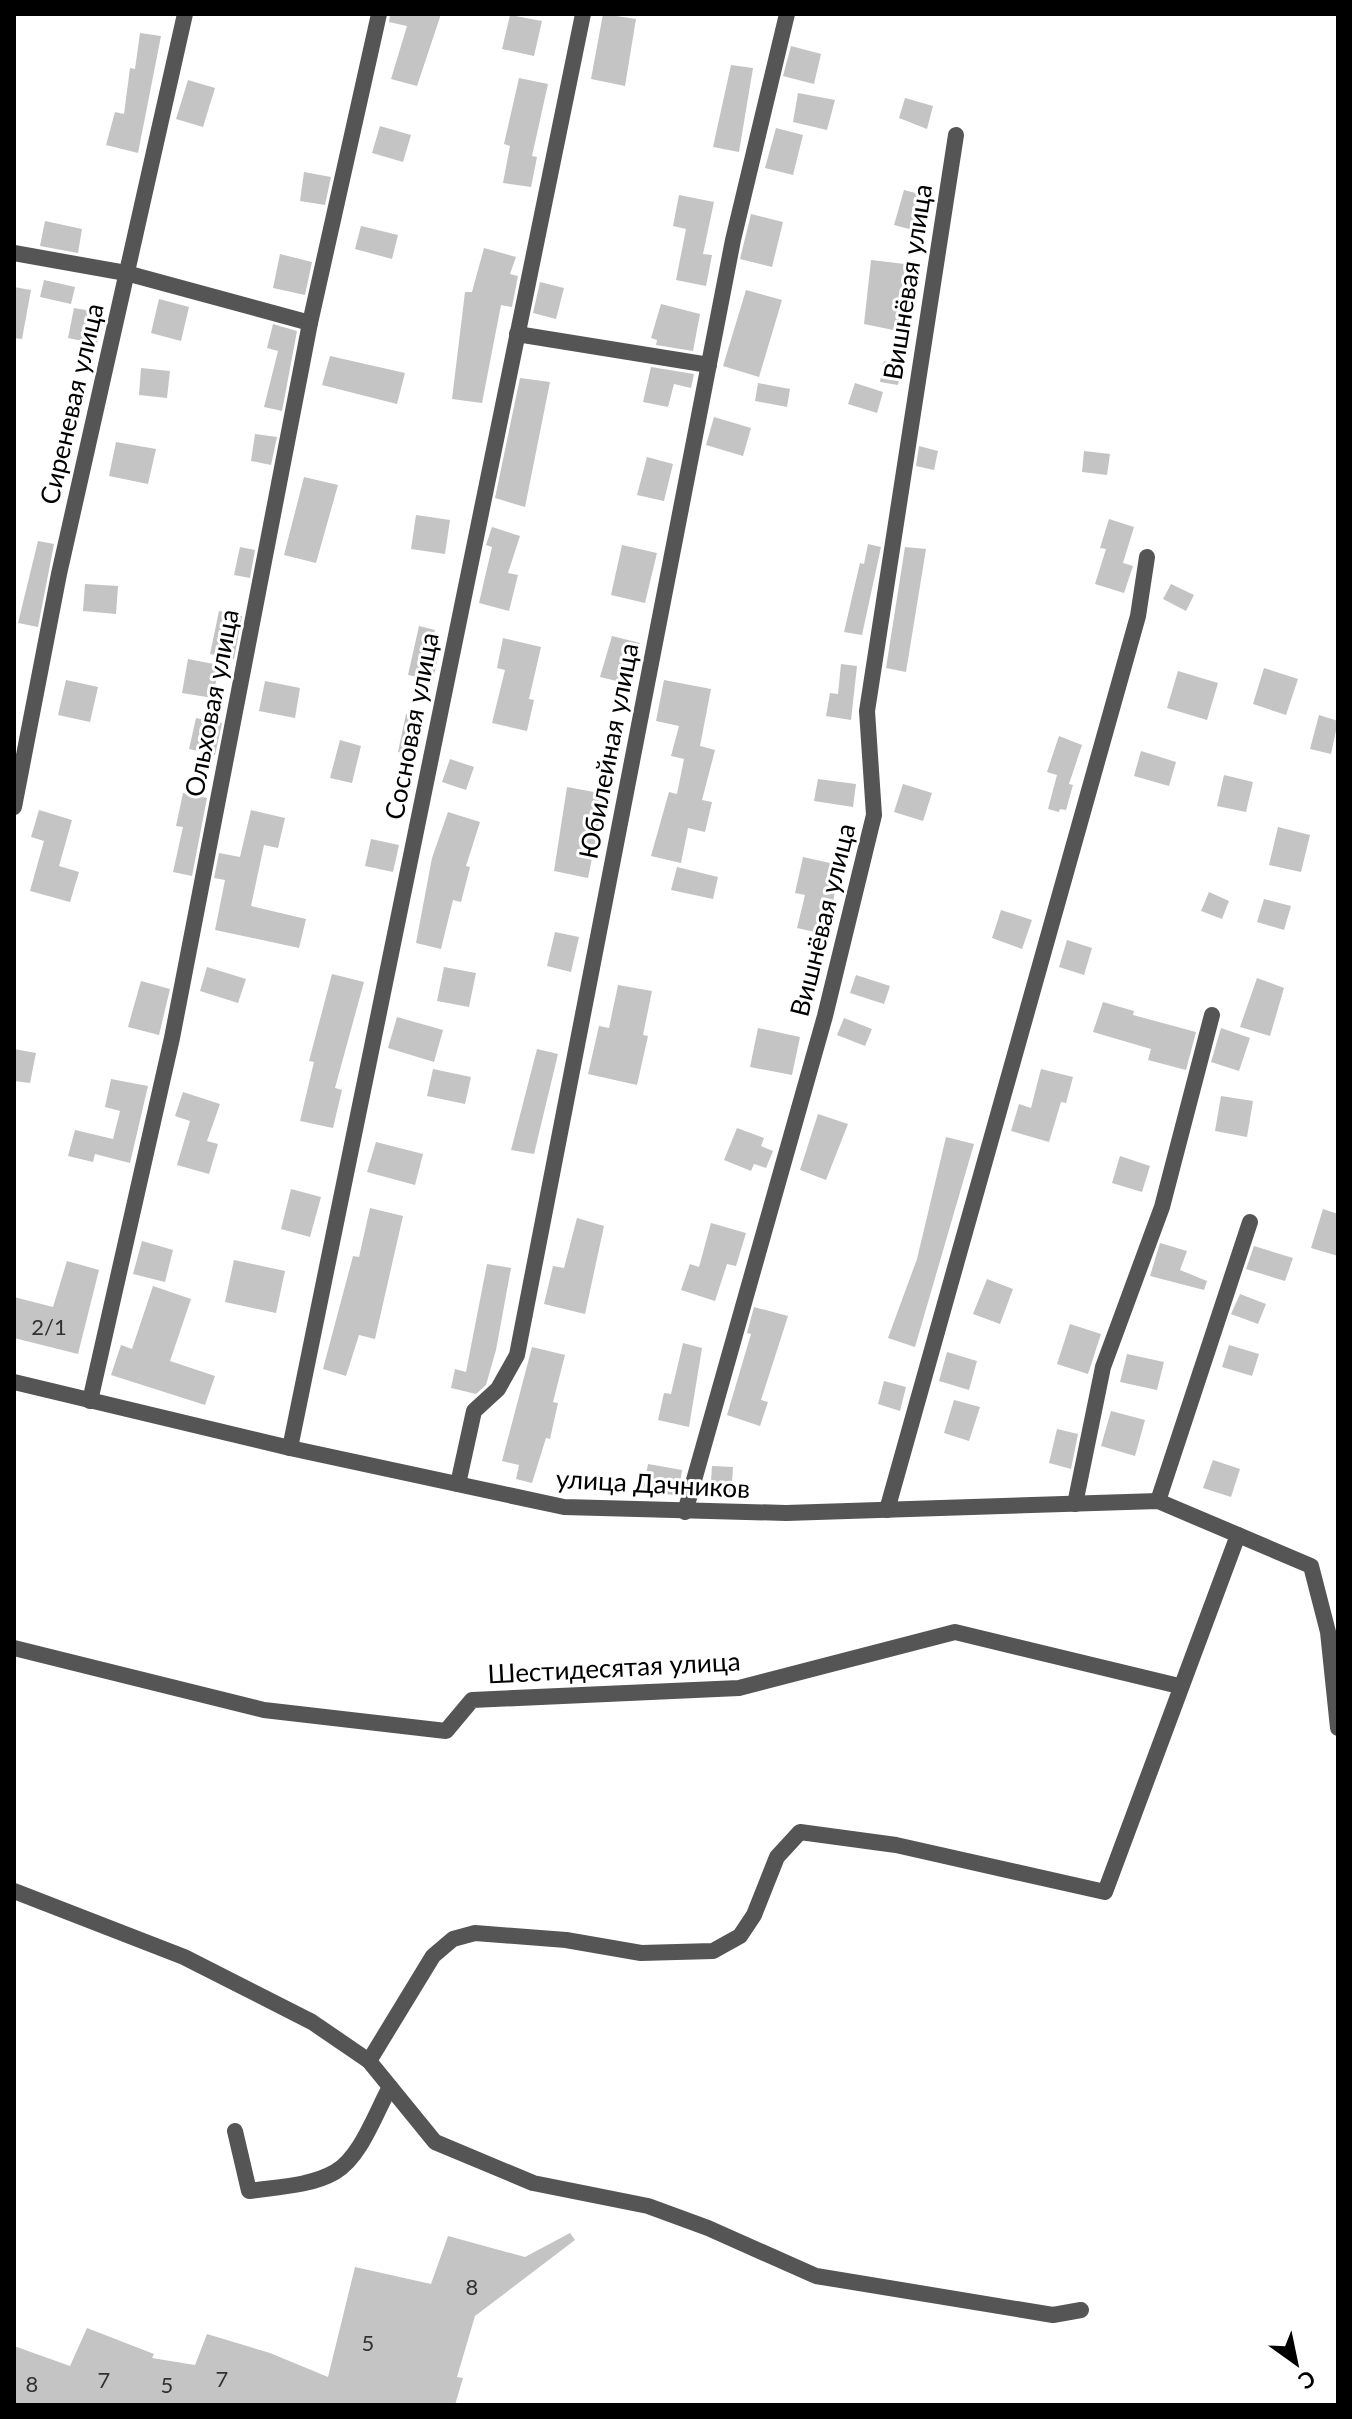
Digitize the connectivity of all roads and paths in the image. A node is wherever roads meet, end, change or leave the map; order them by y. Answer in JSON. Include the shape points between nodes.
{"nodes":[{"id":1,"x":185,"y":14,"type":"edge"},
{"id":2,"x":379,"y":14,"type":"edge"},
{"id":3,"x":583,"y":14,"type":"edge"},
{"id":4,"x":787,"y":14,"type":"edge"},
{"id":5,"x":956,"y":135,"type":"dead end"},
{"id":6,"x":14,"y":253,"type":"edge"},
{"id":7,"x":126,"y":273,"type":"junction"},
{"id":8,"x":310,"y":323,"type":"junction"},
{"id":9,"x":517,"y":334,"type":"junction"},
{"id":10,"x":709,"y":365,"type":"junction"},
{"id":11,"x":1147,"y":557,"type":"dead end"},
{"id":12,"x":14,"y":807,"type":"edge"},
{"id":13,"x":1212,"y":1015,"type":"dead end"},
{"id":14,"x":1250,"y":1222,"type":"dead end"},
{"id":15,"x":14,"y":1382,"type":"edge"},
{"id":16,"x":90,"y":1401,"type":"junction"},
{"id":17,"x":290,"y":1448,"type":"junction"},
{"id":18,"x":458,"y":1484,"type":"junction"},
{"id":19,"x":1158,"y":1501,"type":"junction"},
{"id":20,"x":1075,"y":1504,"type":"junction"},
{"id":21,"x":887,"y":1510,"type":"junction"},
{"id":22,"x":685,"y":1512,"type":"junction"},
{"id":23,"x":1238,"y":1535,"type":"junction"},
{"id":24,"x":14,"y":1648,"type":"edge"},
{"id":25,"x":1179,"y":1686,"type":"junction"},
{"id":26,"x":1338,"y":1728,"type":"edge"},
{"id":27,"x":14,"y":1891,"type":"edge"},
{"id":28,"x":369,"y":2061,"type":"junction"},
{"id":29,"x":390,"y":2087,"type":"junction"},
{"id":30,"x":235,"y":2131,"type":"dead end"},
{"id":31,"x":1081,"y":2310,"type":"dead end"}],
"edges":[{"from":1,"to":7,"type":"street","name":"Сиреневая улица"},
{"from":2,"to":8,"type":"street","name":"Ольховая улица"},
{"from":3,"to":9,"type":"street","name":"Сосновая улица"},
{"from":4,"to":10,"type":"street","name":"Юбилейная улица"},
{"from":5,"to":22,"type":"street","name":"Вишнёвая улица","via":[[867,711],[874,815],[825,1016]]},
{"from":6,"to":7,"type":"street"},
{"from":7,"to":8,"type":"street"},
{"from":7,"to":12,"type":"street","name":"Сиреневая улица"},
{"from":8,"to":16,"type":"street","name":"Ольховая улица","via":[[172,1038]]},
{"from":9,"to":10,"type":"street"},
{"from":9,"to":17,"type":"street","name":"Сосновая улица"},
{"from":10,"to":18,"type":"street","name":"Юбилейная улица","via":[[517,1355],[498,1389],[474,1411]]},
{"from":11,"to":21,"type":"street","via":[[1138,616]]},
{"from":13,"to":20,"type":"street","via":[[1162,1207],[1103,1367]]},
{"from":14,"to":19,"type":"street"},
{"from":15,"to":16,"type":"street","name":"улица Дачников"},
{"from":16,"to":17,"type":"street","name":"улица Дачников"},
{"from":17,"to":18,"type":"street","name":"улица Дачников"},
{"from":18,"to":22,"type":"street","name":"улица Дачников","via":[[564,1507]]},
{"from":19,"to":20,"type":"street","name":"улица Дачников"},
{"from":19,"to":23,"type":"street"},
{"from":20,"to":21,"type":"street","name":"улица Дачников"},
{"from":21,"to":22,"type":"street","name":"улица Дачников"},
{"from":23,"to":25,"type":"street"},
{"from":23,"to":26,"type":"street","via":[[1311,1566],[1328,1632]]},
{"from":24,"to":25,"type":"street","name":"Шестидесятая улица","via":[[264,1710],[446,1731],[472,1700],[739,1688],[955,1632]]},
{"from":25,"to":28,"type":"street","via":[[1105,1892],[896,1845],[800,1832],[777,1857],[740,1936],[713,1951],[641,1953],[475,1933],[453,1939],[433,1956]]},
{"from":27,"to":28,"type":"street","via":[[184,1957],[312,2022]]},
{"from":28,"to":29,"type":"street"},
{"from":29,"to":30,"type":"street","via":[[352,2156],[336,2171],[296,2185],[249,2191]]},
{"from":29,"to":31,"type":"street","via":[[435,2142],[533,2183],[660,2211],[816,2276],[1053,2315]]}]}
